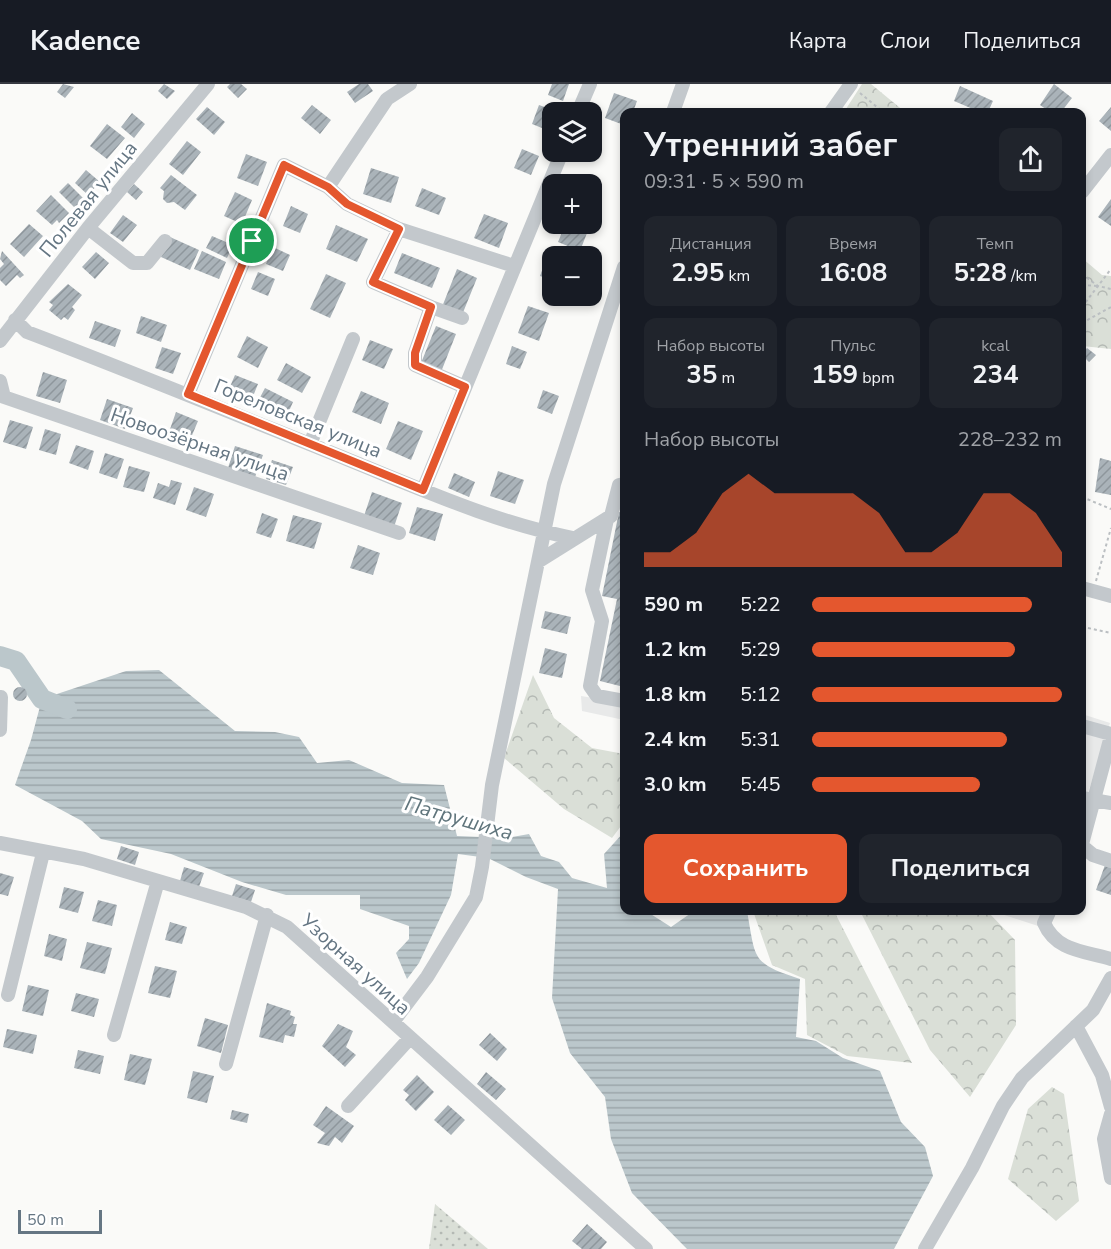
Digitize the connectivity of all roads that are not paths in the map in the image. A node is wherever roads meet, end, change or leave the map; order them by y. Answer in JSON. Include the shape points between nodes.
{"nodes":[{"id":1,"x":208,"y":84,"type":"edge"},
{"id":2,"x":410,"y":84,"type":"edge"},
{"id":3,"x":590,"y":84,"type":"edge"},
{"id":4,"x":682,"y":84,"type":"edge"},
{"id":5,"x":851,"y":85,"type":"edge"},
{"id":6,"x":582,"y":102,"type":"edge"},
{"id":7,"x":674,"y":108,"type":"edge"},
{"id":8,"x":834,"y":108,"type":"edge"},
{"id":9,"x":1111,"y":155,"type":"edge"},
{"id":10,"x":558,"y":162,"type":"edge"},
{"id":11,"x":328,"y":187,"type":"junction"},
{"id":12,"x":1086,"y":187,"type":"edge"},
{"id":13,"x":88,"y":228,"type":"junction"},
{"id":14,"x":399,"y":229,"type":"junction"},
{"id":15,"x":165,"y":241,"type":"dead end"},
{"id":16,"x":514,"y":266,"type":"junction"},
{"id":17,"x":620,"y":279,"type":"edge"},
{"id":18,"x":431,"y":307,"type":"junction"},
{"id":19,"x":462,"y":318,"type":"dead end"},
{"id":20,"x":15,"y":320,"type":"junction"},
{"id":21,"x":353,"y":339,"type":"dead end"},
{"id":22,"x":0,"y":341,"type":"edge"},
{"id":23,"x":0,"y":381,"type":"edge"},
{"id":24,"x":465,"y":387,"type":"junction"},
{"id":25,"x":188,"y":394,"type":"junction"},
{"id":26,"x":310,"y":444,"type":"junction"},
{"id":27,"x":620,"y":485,"type":"edge"},
{"id":28,"x":423,"y":490,"type":"junction"},
{"id":29,"x":607,"y":519,"type":"junction"},
{"id":30,"x":399,"y":533,"type":"dead end"},
{"id":31,"x":545,"y":533,"type":"junction"},
{"id":32,"x":573,"y":538,"type":"junction"},
{"id":33,"x":538,"y":561,"type":"junction"},
{"id":34,"x":1087,"y":590,"type":"edge"},
{"id":35,"x":1111,"y":596,"type":"edge"},
{"id":36,"x":1,"y":697,"type":"edge"},
{"id":37,"x":620,"y":700,"type":"edge"},
{"id":38,"x":1086,"y":727,"type":"edge"},
{"id":39,"x":0,"y":730,"type":"edge"},
{"id":40,"x":1111,"y":735,"type":"edge"},
{"id":41,"x":1087,"y":799,"type":"edge"},
{"id":42,"x":1111,"y":803,"type":"edge"},
{"id":43,"x":0,"y":843,"type":"edge"},
{"id":44,"x":1086,"y":848,"type":"edge"},
{"id":45,"x":43,"y":853,"type":"junction"},
{"id":46,"x":1111,"y":861,"type":"edge"},
{"id":47,"x":158,"y":881,"type":"junction"},
{"id":48,"x":267,"y":915,"type":"junction"},
{"id":49,"x":1048,"y":915,"type":"edge"},
{"id":50,"x":1111,"y":959,"type":"edge"},
{"id":51,"x":1111,"y":978,"type":"edge"},
{"id":52,"x":8,"y":995,"type":"dead end"},
{"id":53,"x":393,"y":1023,"type":"junction"},
{"id":54,"x":1076,"y":1026,"type":"junction"},
{"id":55,"x":114,"y":1035,"type":"dead end"},
{"id":56,"x":410,"y":1038,"type":"junction"},
{"id":57,"x":226,"y":1064,"type":"dead end"},
{"id":58,"x":348,"y":1106,"type":"dead end"},
{"id":59,"x":1111,"y":1107,"type":"edge"},
{"id":60,"x":1111,"y":1114,"type":"edge"},
{"id":61,"x":1111,"y":1178,"type":"edge"},
{"id":62,"x":646,"y":1249,"type":"edge"},
{"id":63,"x":925,"y":1249,"type":"edge"}],
"edges":[{"from":1,"to":13,"type":"street","name":"Полевая улица"},
{"from":2,"to":11,"type":"street","via":[[387,99]]},
{"from":3,"to":6,"type":"street"},
{"from":4,"to":7,"type":"street"},
{"from":5,"to":8,"type":"street"},
{"from":9,"to":12,"type":"street"},
{"from":10,"to":16,"type":"street"},
{"from":11,"to":14,"type":"street","via":[[347,204]]},
{"from":11,"to":25,"type":"street","via":[[284,165]]},
{"from":13,"to":15,"type":"street","via":[[133,263],[147,263]]},
{"from":13,"to":20,"type":"street","name":"Полевая улица"},
{"from":14,"to":16,"type":"street"},
{"from":14,"to":18,"type":"street","via":[[373,282]]},
{"from":16,"to":24,"type":"street"},
{"from":17,"to":31,"type":"street","via":[[554,484]]},
{"from":18,"to":19,"type":"street"},
{"from":18,"to":24,"type":"street","via":[[415,353],[415,365]]},
{"from":20,"to":22,"type":"street","name":"Полевая улица"},
{"from":20,"to":25,"type":"street","name":"Гореловская улица","via":[[27,332]]},
{"from":21,"to":26,"type":"street"},
{"from":23,"to":30,"type":"street","name":"Новоозёрная улица","via":[[4,397]]},
{"from":24,"to":28,"type":"street"},
{"from":25,"to":26,"type":"street","name":"Гореловская улица"},
{"from":26,"to":28,"type":"street","name":"Гореловская улица"},
{"from":27,"to":29,"type":"street"},
{"from":28,"to":31,"type":"street","name":"Гореловская улица"},
{"from":29,"to":32,"type":"street"},
{"from":29,"to":37,"type":"street","via":[[592,590],[602,621],[590,686],[597,696]]},
{"from":31,"to":32,"type":"street","name":"Гореловская улица"},
{"from":31,"to":33,"type":"street"},
{"from":32,"to":33,"type":"street"},
{"from":33,"to":53,"type":"street","via":[[492,785],[476,897],[428,977]]},
{"from":34,"to":35,"type":"street"},
{"from":36,"to":39,"type":"street"},
{"from":38,"to":40,"type":"street"},
{"from":40,"to":41,"type":"street"},
{"from":41,"to":42,"type":"street"},
{"from":43,"to":45,"type":"street","name":"Узорная улица"},
{"from":44,"to":46,"type":"street"},
{"from":45,"to":47,"type":"street","name":"Узорная улица","via":[[84,859]]},
{"from":45,"to":52,"type":"street"},
{"from":47,"to":48,"type":"street","name":"Узорная улица"},
{"from":47,"to":55,"type":"street"},
{"from":48,"to":53,"type":"street","name":"Узорная улица","via":[[309,945]]},
{"from":48,"to":57,"type":"street"},
{"from":49,"to":50,"type":"street","via":[[1044,923],[1058,944]]},
{"from":51,"to":54,"type":"street","via":[[1093,1010]]},
{"from":53,"to":56,"type":"street","name":"Узорная улица"},
{"from":54,"to":59,"type":"street","via":[[1105,1083]]},
{"from":54,"to":63,"type":"street","via":[[1022,1078],[1003,1106]]},
{"from":56,"to":58,"type":"street"},
{"from":56,"to":62,"type":"street","name":"Узорная улица"},
{"from":60,"to":61,"type":"street","via":[[1104,1139]]}]}
